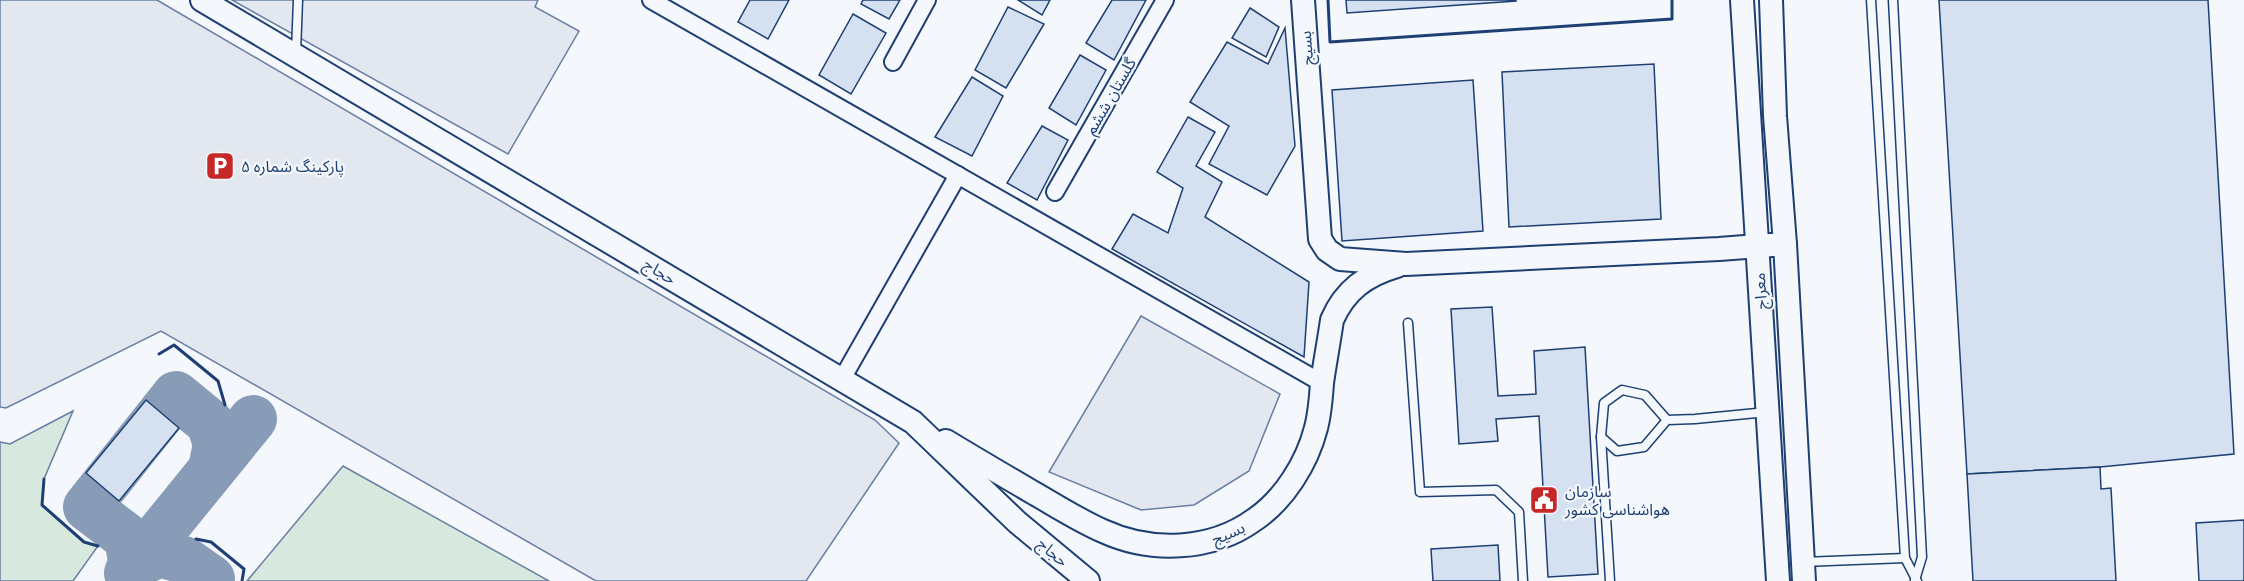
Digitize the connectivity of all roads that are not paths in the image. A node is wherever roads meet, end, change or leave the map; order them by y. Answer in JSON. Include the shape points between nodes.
{"nodes":[{"id":1,"x":202,"y":0,"type":"edge"},
{"id":2,"x":298,"y":0,"type":"edge"},
{"id":3,"x":651,"y":0,"type":"edge"},
{"id":4,"x":927,"y":0,"type":"edge"},
{"id":5,"x":1165,"y":0,"type":"edge"},
{"id":6,"x":1303,"y":0,"type":"edge"},
{"id":7,"x":1742,"y":0,"type":"edge"},
{"id":8,"x":1771,"y":0,"type":"edge"},
{"id":9,"x":1870,"y":0,"type":"edge"},
{"id":10,"x":1893,"y":0,"type":"edge"},
{"id":11,"x":296,"y":56,"type":"junction"},
{"id":12,"x":892,"y":62,"type":"dead end"},
{"id":13,"x":958,"y":175,"type":"junction"},
{"id":14,"x":1055,"y":192,"type":"dead end"},
{"id":15,"x":1785,"y":244,"type":"junction"},
{"id":16,"x":1757,"y":246,"type":"junction"},
{"id":17,"x":1406,"y":264,"type":"junction"},
{"id":18,"x":1408,"y":323,"type":"dead end"},
{"id":19,"x":842,"y":379,"type":"junction"},
{"id":20,"x":1322,"y":383,"type":"junction"},
{"id":21,"x":1768,"y":412,"type":"junction"},
{"id":22,"x":1666,"y":420,"type":"junction"},
{"id":23,"x":913,"y":422,"type":"junction"},
{"id":24,"x":1601,"y":437,"type":"junction"},
{"id":25,"x":1905,"y":558,"type":"junction"},
{"id":26,"x":1804,"y":571,"type":"edge"},
{"id":27,"x":1777,"y":572,"type":"edge"},
{"id":28,"x":1916,"y":580,"type":"edge"},
{"id":29,"x":1088,"y":581,"type":"edge"},
{"id":30,"x":1523,"y":581,"type":"edge"},
{"id":31,"x":1610,"y":581,"type":"edge"}],
"edges":[{"from":1,"to":11,"type":"main road","name":"حجاج"},
{"from":2,"to":11,"type":"lane"},
{"from":3,"to":13,"type":"street"},
{"from":4,"to":12,"type":"street"},
{"from":5,"to":14,"type":"street","name":"گلستان ششم"},
{"from":6,"to":17,"type":"main road","name":"بسیج","via":[[1320,239],[1340,259]]},
{"from":7,"to":16,"type":"main road","name":"معراج"},
{"from":8,"to":15,"type":"main road","name":"معراج"},
{"from":9,"to":25,"type":"lane"},
{"from":10,"to":28,"type":"lane","via":[[1922,557]]},
{"from":11,"to":19,"type":"main road","name":"حجاج"},
{"from":13,"to":19,"type":"street"},
{"from":13,"to":20,"type":"street"},
{"from":15,"to":16,"type":"main road"},
{"from":15,"to":26,"type":"main road","name":"معراج"},
{"from":16,"to":17,"type":"main road"},
{"from":16,"to":21,"type":"main road","name":"معراج"},
{"from":17,"to":20,"type":"main road","name":"بسیج","via":[[1375,273],[1338,307],[1332,320]]},
{"from":18,"to":30,"type":"lane","via":[[1420,492],[1496,490],[1519,512]]},
{"from":19,"to":23,"type":"main road","name":"حجاج"},
{"from":20,"to":23,"type":"main road","name":"بسیج","via":[[1316,428],[1282,494],[1238,532],[1188,545],[1153,544],[1105,532]]},
{"from":21,"to":22,"type":"lane"},
{"from":21,"to":27,"type":"main road","name":"معراج"},
{"from":22,"to":24,"type":"lane","via":[[1644,447],[1617,451]]},
{"from":22,"to":24,"type":"lane","via":[[1645,395],[1622,390],[1604,403]]},
{"from":23,"to":29,"type":"main road","name":"حجاج","via":[[1017,522]]},
{"from":24,"to":31,"type":"lane"},
{"from":25,"to":26,"type":"lane"},
{"from":25,"to":28,"type":"lane"},
{"from":26,"to":27,"type":"main road"}]}
